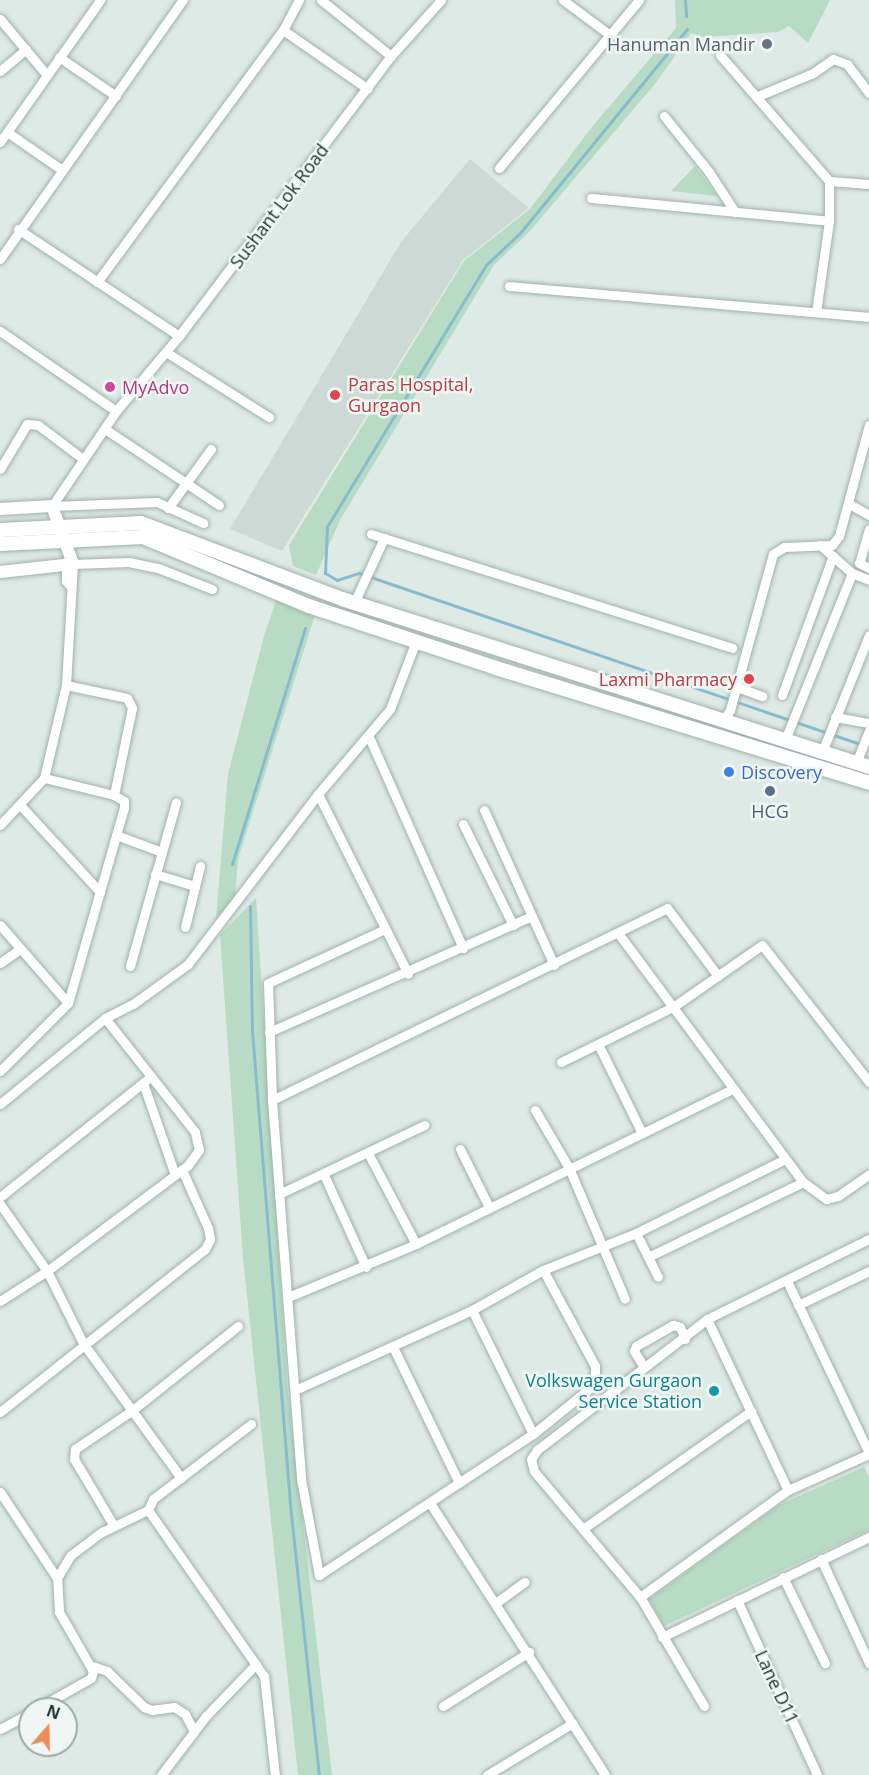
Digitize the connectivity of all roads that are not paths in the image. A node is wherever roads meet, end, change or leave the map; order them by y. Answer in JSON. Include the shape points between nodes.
{"nodes":[{"id":1,"x":183,"y":0,"type":"edge"},
{"id":2,"x":299,"y":0,"type":"edge"},
{"id":3,"x":321,"y":0,"type":"edge"},
{"id":4,"x":441,"y":0,"type":"edge"},
{"id":5,"x":563,"y":0,"type":"edge"},
{"id":6,"x":639,"y":0,"type":"edge"},
{"id":7,"x":94,"y":2,"type":"edge"},
{"id":8,"x":0,"y":19,"type":"edge"},
{"id":9,"x":283,"y":30,"type":"junction"},
{"id":10,"x":610,"y":35,"type":"junction"},
{"id":11,"x":26,"y":49,"type":"junction"},
{"id":12,"x":720,"y":55,"type":"dead end"},
{"id":13,"x":392,"y":56,"type":"junction"},
{"id":14,"x":59,"y":57,"type":"junction"},
{"id":15,"x":0,"y":71,"type":"edge"},
{"id":16,"x":46,"y":74,"type":"junction"},
{"id":17,"x":368,"y":89,"type":"junction"},
{"id":18,"x":869,"y":93,"type":"edge"},
{"id":19,"x":116,"y":96,"type":"junction"},
{"id":20,"x":758,"y":96,"type":"junction"},
{"id":21,"x":664,"y":116,"type":"dead end"},
{"id":22,"x":7,"y":132,"type":"junction"},
{"id":23,"x":0,"y":142,"type":"edge"},
{"id":24,"x":498,"y":168,"type":"dead end"},
{"id":25,"x":62,"y":170,"type":"junction"},
{"id":26,"x":829,"y":181,"type":"junction"},
{"id":27,"x":869,"y":184,"type":"edge"},
{"id":28,"x":591,"y":198,"type":"dead end"},
{"id":29,"x":735,"y":212,"type":"junction"},
{"id":30,"x":829,"y":221,"type":"junction"},
{"id":31,"x":18,"y":229,"type":"junction"},
{"id":32,"x":0,"y":259,"type":"edge"},
{"id":33,"x":97,"y":282,"type":"junction"},
{"id":34,"x":509,"y":286,"type":"dead end"},
{"id":35,"x":816,"y":312,"type":"junction"},
{"id":36,"x":869,"y":317,"type":"edge"},
{"id":37,"x":0,"y":331,"type":"edge"},
{"id":38,"x":179,"y":336,"type":"junction"},
{"id":39,"x":166,"y":352,"type":"junction"},
{"id":40,"x":116,"y":411,"type":"junction"},
{"id":41,"x":269,"y":417,"type":"dead end"},
{"id":42,"x":869,"y":425,"type":"edge"},
{"id":43,"x":105,"y":429,"type":"junction"},
{"id":44,"x":211,"y":449,"type":"dead end"},
{"id":45,"x":83,"y":459,"type":"junction"},
{"id":46,"x":0,"y":469,"type":"edge"},
{"id":47,"x":186,"y":483,"type":"junction"},
{"id":48,"x":219,"y":505,"type":"dead end"},
{"id":49,"x":52,"y":506,"type":"junction"},
{"id":50,"x":851,"y":506,"type":"junction"},
{"id":51,"x":168,"y":507,"type":"junction"},
{"id":52,"x":0,"y":510,"type":"edge"},
{"id":53,"x":869,"y":515,"type":"edge"},
{"id":54,"x":203,"y":523,"type":"dead end"},
{"id":55,"x":56,"y":525,"type":"junction"},
{"id":56,"x":869,"y":529,"type":"edge"},
{"id":57,"x":0,"y":530,"type":"edge"},
{"id":58,"x":371,"y":534,"type":"dead end"},
{"id":59,"x":384,"y":538,"type":"junction"},
{"id":60,"x":63,"y":540,"type":"junction"},
{"id":61,"x":0,"y":544,"type":"edge"},
{"id":62,"x":820,"y":545,"type":"junction"},
{"id":63,"x":833,"y":556,"type":"junction"},
{"id":64,"x":70,"y":565,"type":"junction"},
{"id":65,"x":869,"y":568,"type":"edge"},
{"id":66,"x":0,"y":572,"type":"edge"},
{"id":67,"x":852,"y":573,"type":"junction"},
{"id":68,"x":869,"y":580,"type":"edge"},
{"id":69,"x":212,"y":589,"type":"dead end"},
{"id":70,"x":354,"y":603,"type":"junction"},
{"id":71,"x":869,"y":635,"type":"edge"},
{"id":72,"x":416,"y":641,"type":"junction"},
{"id":73,"x":732,"y":648,"type":"dead end"},
{"id":74,"x":66,"y":685,"type":"junction"},
{"id":75,"x":736,"y":690,"type":"junction"},
{"id":76,"x":782,"y":695,"type":"dead end"},
{"id":77,"x":762,"y":696,"type":"dead end"},
{"id":78,"x":727,"y":715,"type":"junction"},
{"id":79,"x":835,"y":717,"type":"junction"},
{"id":80,"x":869,"y":723,"type":"edge"},
{"id":81,"x":869,"y":731,"type":"edge"},
{"id":82,"x":369,"y":737,"type":"junction"},
{"id":83,"x":785,"y":740,"type":"junction"},
{"id":84,"x":822,"y":752,"type":"junction"},
{"id":85,"x":863,"y":765,"type":"edge"},
{"id":86,"x":44,"y":778,"type":"junction"},
{"id":87,"x":869,"y":783,"type":"edge"},
{"id":88,"x":318,"y":794,"type":"junction"},
{"id":89,"x":114,"y":795,"type":"junction"},
{"id":90,"x":176,"y":802,"type":"dead end"},
{"id":91,"x":21,"y":806,"type":"junction"},
{"id":92,"x":484,"y":810,"type":"dead end"},
{"id":93,"x":463,"y":824,"type":"dead end"},
{"id":94,"x":0,"y":825,"type":"edge"},
{"id":95,"x":116,"y":835,"type":"junction"},
{"id":96,"x":162,"y":852,"type":"junction"},
{"id":97,"x":200,"y":866,"type":"dead end"},
{"id":98,"x":155,"y":874,"type":"junction"},
{"id":99,"x":195,"y":886,"type":"junction"},
{"id":100,"x":100,"y":892,"type":"junction"},
{"id":101,"x":532,"y":916,"type":"junction"},
{"id":102,"x":0,"y":925,"type":"edge"},
{"id":103,"x":513,"y":925,"type":"junction"},
{"id":104,"x":185,"y":927,"type":"dead end"},
{"id":105,"x":385,"y":929,"type":"junction"},
{"id":106,"x":618,"y":933,"type":"junction"},
{"id":107,"x":20,"y":948,"type":"junction"},
{"id":108,"x":463,"y":948,"type":"junction"},
{"id":109,"x":0,"y":963,"type":"edge"},
{"id":110,"x":554,"y":965,"type":"junction"},
{"id":111,"x":130,"y":966,"type":"dead end"},
{"id":112,"x":408,"y":974,"type":"junction"},
{"id":113,"x":718,"y":976,"type":"junction"},
{"id":114,"x":68,"y":1003,"type":"junction"},
{"id":115,"x":673,"y":1008,"type":"junction"},
{"id":116,"x":105,"y":1018,"type":"junction"},
{"id":117,"x":269,"y":1032,"type":"junction"},
{"id":118,"x":598,"y":1044,"type":"junction"},
{"id":119,"x":561,"y":1062,"type":"dead end"},
{"id":120,"x":0,"y":1071,"type":"edge"},
{"id":121,"x":146,"y":1081,"type":"junction"},
{"id":122,"x":869,"y":1082,"type":"edge"},
{"id":123,"x":733,"y":1089,"type":"junction"},
{"id":124,"x":272,"y":1100,"type":"junction"},
{"id":125,"x":0,"y":1104,"type":"edge"},
{"id":126,"x":535,"y":1110,"type":"dead end"},
{"id":127,"x":424,"y":1125,"type":"dead end"},
{"id":128,"x":642,"y":1133,"type":"junction"},
{"id":129,"x":460,"y":1149,"type":"dead end"},
{"id":130,"x":368,"y":1153,"type":"junction"},
{"id":131,"x":785,"y":1159,"type":"junction"},
{"id":132,"x":569,"y":1168,"type":"junction"},
{"id":133,"x":179,"y":1172,"type":"junction"},
{"id":134,"x":869,"y":1174,"type":"edge"},
{"id":135,"x":324,"y":1175,"type":"junction"},
{"id":136,"x":803,"y":1182,"type":"junction"},
{"id":137,"x":279,"y":1194,"type":"junction"},
{"id":138,"x":0,"y":1197,"type":"edge"},
{"id":139,"x":0,"y":1204,"type":"edge"},
{"id":140,"x":489,"y":1207,"type":"junction"},
{"id":141,"x":636,"y":1233,"type":"junction"},
{"id":142,"x":869,"y":1239,"type":"edge"},
{"id":143,"x":416,"y":1244,"type":"junction"},
{"id":144,"x":603,"y":1245,"type":"junction"},
{"id":145,"x":648,"y":1257,"type":"junction"},
{"id":146,"x":366,"y":1267,"type":"junction"},
{"id":147,"x":543,"y":1270,"type":"junction"},
{"id":148,"x":47,"y":1271,"type":"junction"},
{"id":149,"x":869,"y":1271,"type":"edge"},
{"id":150,"x":658,"y":1277,"type":"dead end"},
{"id":151,"x":787,"y":1281,"type":"junction"},
{"id":152,"x":288,"y":1297,"type":"junction"},
{"id":153,"x":625,"y":1299,"type":"dead end"},
{"id":154,"x":0,"y":1301,"type":"edge"},
{"id":155,"x":798,"y":1305,"type":"junction"},
{"id":156,"x":472,"y":1310,"type":"junction"},
{"id":157,"x":707,"y":1319,"type":"junction"},
{"id":158,"x":238,"y":1326,"type":"dead end"},
{"id":159,"x":685,"y":1339,"type":"junction"},
{"id":160,"x":83,"y":1343,"type":"junction"},
{"id":161,"x":393,"y":1347,"type":"junction"},
{"id":162,"x":644,"y":1367,"type":"junction"},
{"id":163,"x":295,"y":1390,"type":"junction"},
{"id":164,"x":134,"y":1409,"type":"junction"},
{"id":165,"x":751,"y":1411,"type":"junction"},
{"id":166,"x":0,"y":1412,"type":"edge"},
{"id":167,"x":251,"y":1424,"type":"dead end"},
{"id":168,"x":533,"y":1434,"type":"junction"},
{"id":169,"x":869,"y":1453,"type":"edge"},
{"id":170,"x":181,"y":1478,"type":"junction"},
{"id":171,"x":459,"y":1483,"type":"junction"},
{"id":172,"x":788,"y":1490,"type":"junction"},
{"id":173,"x":0,"y":1492,"type":"edge"},
{"id":174,"x":430,"y":1503,"type":"junction"},
{"id":175,"x":148,"y":1510,"type":"junction"},
{"id":176,"x":114,"y":1526,"type":"junction"},
{"id":177,"x":584,"y":1528,"type":"junction"},
{"id":178,"x":869,"y":1537,"type":"edge"},
{"id":179,"x":821,"y":1559,"type":"junction"},
{"id":180,"x":783,"y":1577,"type":"junction"},
{"id":181,"x":57,"y":1578,"type":"junction"},
{"id":182,"x":525,"y":1582,"type":"dead end"},
{"id":183,"x":640,"y":1597,"type":"junction"},
{"id":184,"x":736,"y":1600,"type":"junction"},
{"id":185,"x":497,"y":1602,"type":"junction"},
{"id":186,"x":662,"y":1637,"type":"junction"},
{"id":187,"x":529,"y":1652,"type":"junction"},
{"id":188,"x":825,"y":1663,"type":"dead end"},
{"id":189,"x":869,"y":1663,"type":"edge"},
{"id":190,"x":256,"y":1664,"type":"junction"},
{"id":191,"x":92,"y":1666,"type":"junction"},
{"id":192,"x":57,"y":1697,"type":"edge"},
{"id":193,"x":704,"y":1706,"type":"dead end"},
{"id":194,"x":443,"y":1707,"type":"dead end"},
{"id":195,"x":18,"y":1719,"type":"edge"},
{"id":196,"x":573,"y":1724,"type":"junction"},
{"id":197,"x":0,"y":1729,"type":"edge"},
{"id":198,"x":194,"y":1732,"type":"junction"},
{"id":199,"x":161,"y":1775,"type":"edge"},
{"id":200,"x":275,"y":1775,"type":"edge"},
{"id":201,"x":486,"y":1775,"type":"edge"},
{"id":202,"x":605,"y":1775,"type":"edge"},
{"id":203,"x":817,"y":1775,"type":"edge"}],
"edges":[{"from":1,"to":19,"type":"street"},
{"from":2,"to":9,"type":"street"},
{"from":3,"to":13,"type":"street"},
{"from":4,"to":13,"type":"street","name":"Sushant Lok Road"},
{"from":5,"to":10,"type":"street"},
{"from":6,"to":10,"type":"street"},
{"from":7,"to":14,"type":"street"},
{"from":8,"to":11,"type":"street"},
{"from":9,"to":17,"type":"street"},
{"from":9,"to":33,"type":"street"},
{"from":10,"to":24,"type":"street"},
{"from":11,"to":15,"type":"street"},
{"from":11,"to":16,"type":"street"},
{"from":12,"to":20,"type":"street"},
{"from":13,"to":17,"type":"street","name":"Sushant Lok Road"},
{"from":14,"to":16,"type":"street"},
{"from":14,"to":19,"type":"street"},
{"from":16,"to":22,"type":"street"},
{"from":17,"to":38,"type":"street","name":"Sushant Lok Road"},
{"from":18,"to":20,"type":"street","via":[[847,64],[833,59],[813,73]]},
{"from":19,"to":25,"type":"street"},
{"from":20,"to":26,"type":"street"},
{"from":21,"to":29,"type":"street"},
{"from":22,"to":23,"type":"street"},
{"from":22,"to":25,"type":"street"},
{"from":25,"to":31,"type":"street"},
{"from":26,"to":27,"type":"street"},
{"from":26,"to":30,"type":"street"},
{"from":28,"to":29,"type":"street"},
{"from":29,"to":30,"type":"street"},
{"from":30,"to":35,"type":"street"},
{"from":31,"to":32,"type":"street"},
{"from":31,"to":33,"type":"street"},
{"from":33,"to":38,"type":"street"},
{"from":34,"to":35,"type":"street"},
{"from":35,"to":36,"type":"street"},
{"from":37,"to":40,"type":"street"},
{"from":38,"to":39,"type":"street","name":"Sushant Lok Road"},
{"from":39,"to":40,"type":"street","name":"Sushant Lok Road"},
{"from":39,"to":41,"type":"street"},
{"from":40,"to":43,"type":"street","name":"Sushant Lok Road"},
{"from":42,"to":50,"type":"street"},
{"from":43,"to":45,"type":"street","name":"Sushant Lok Road"},
{"from":43,"to":47,"type":"street"},
{"from":44,"to":47,"type":"street"},
{"from":45,"to":46,"type":"street","via":[[38,425],[27,424]]},
{"from":45,"to":49,"type":"street","name":"Sushant Lok Road"},
{"from":47,"to":48,"type":"street"},
{"from":47,"to":51,"type":"street"},
{"from":49,"to":51,"type":"street","via":[[143,501]]},
{"from":49,"to":52,"type":"street"},
{"from":49,"to":55,"type":"street"},
{"from":50,"to":53,"type":"street"},
{"from":50,"to":62,"type":"street","via":[[832,545]]},
{"from":51,"to":54,"type":"street"},
{"from":55,"to":57,"type":"main road"},
{"from":55,"to":60,"type":"street"},
{"from":55,"to":70,"type":"main road","via":[[141,523]]},
{"from":56,"to":65,"type":"street","via":[[859,563]]},
{"from":58,"to":59,"type":"street"},
{"from":59,"to":70,"type":"street"},
{"from":59,"to":73,"type":"street"},
{"from":60,"to":61,"type":"main road"},
{"from":60,"to":64,"type":"street"},
{"from":60,"to":72,"type":"main road","via":[[143,537],[309,606]]},
{"from":62,"to":63,"type":"street"},
{"from":62,"to":75,"type":"street","via":[[784,547],[773,554]]},
{"from":63,"to":67,"type":"street"},
{"from":63,"to":76,"type":"street"},
{"from":64,"to":66,"type":"street"},
{"from":64,"to":69,"type":"street","via":[[129,562],[158,568]]},
{"from":64,"to":74,"type":"street","via":[[66,581],[70,586]]},
{"from":67,"to":68,"type":"street"},
{"from":67,"to":83,"type":"street"},
{"from":70,"to":78,"type":"main road"},
{"from":71,"to":79,"type":"street"},
{"from":72,"to":82,"type":"street","via":[[390,709]]},
{"from":72,"to":87,"type":"main road"},
{"from":74,"to":86,"type":"street"},
{"from":74,"to":89,"type":"street","via":[[127,698],[132,708]]},
{"from":75,"to":77,"type":"street"},
{"from":75,"to":78,"type":"street"},
{"from":78,"to":83,"type":"main road"},
{"from":79,"to":80,"type":"street"},
{"from":79,"to":84,"type":"street"},
{"from":81,"to":85,"type":"street","via":[[861,749]]},
{"from":82,"to":88,"type":"street"},
{"from":82,"to":108,"type":"street"},
{"from":83,"to":84,"type":"main road"},
{"from":84,"to":85,"type":"main road"},
{"from":86,"to":89,"type":"street"},
{"from":86,"to":91,"type":"street"},
{"from":88,"to":105,"type":"street"},
{"from":88,"to":116,"type":"street","via":[[188,964],[133,1004]]},
{"from":89,"to":95,"type":"street","via":[[124,801]]},
{"from":90,"to":96,"type":"street"},
{"from":91,"to":94,"type":"street"},
{"from":91,"to":100,"type":"street"},
{"from":92,"to":101,"type":"street"},
{"from":93,"to":103,"type":"street"},
{"from":95,"to":96,"type":"street"},
{"from":95,"to":100,"type":"street"},
{"from":96,"to":98,"type":"street"},
{"from":97,"to":99,"type":"street"},
{"from":98,"to":99,"type":"street"},
{"from":98,"to":111,"type":"street"},
{"from":99,"to":104,"type":"street"},
{"from":100,"to":114,"type":"street"},
{"from":101,"to":103,"type":"street"},
{"from":101,"to":110,"type":"street"},
{"from":102,"to":107,"type":"street"},
{"from":103,"to":108,"type":"street"},
{"from":105,"to":112,"type":"street"},
{"from":105,"to":117,"type":"street","via":[[268,983]]},
{"from":106,"to":110,"type":"street"},
{"from":106,"to":113,"type":"street","via":[[668,908]]},
{"from":106,"to":115,"type":"street"},
{"from":107,"to":109,"type":"street"},
{"from":107,"to":114,"type":"street"},
{"from":108,"to":112,"type":"street"},
{"from":110,"to":124,"type":"street"},
{"from":112,"to":117,"type":"street"},
{"from":113,"to":115,"type":"street"},
{"from":113,"to":122,"type":"street","via":[[762,945]]},
{"from":114,"to":120,"type":"street"},
{"from":115,"to":118,"type":"street"},
{"from":115,"to":123,"type":"street"},
{"from":116,"to":121,"type":"street"},
{"from":116,"to":125,"type":"street"},
{"from":117,"to":124,"type":"street"},
{"from":118,"to":119,"type":"street"},
{"from":118,"to":128,"type":"street"},
{"from":121,"to":133,"type":"street"},
{"from":121,"to":133,"type":"street","via":[[195,1132],[199,1150]]},
{"from":121,"to":138,"type":"street"},
{"from":123,"to":128,"type":"street"},
{"from":123,"to":131,"type":"street"},
{"from":124,"to":137,"type":"street"},
{"from":126,"to":132,"type":"street"},
{"from":127,"to":130,"type":"street"},
{"from":128,"to":132,"type":"street"},
{"from":129,"to":140,"type":"street"},
{"from":130,"to":135,"type":"street"},
{"from":130,"to":143,"type":"street"},
{"from":131,"to":136,"type":"street"},
{"from":131,"to":141,"type":"street"},
{"from":132,"to":140,"type":"street"},
{"from":132,"to":144,"type":"street"},
{"from":133,"to":148,"type":"street"},
{"from":133,"to":160,"type":"street","via":[[208,1228],[210,1239],[205,1249]]},
{"from":134,"to":136,"type":"street","via":[[838,1196],[826,1199]]},
{"from":135,"to":137,"type":"street"},
{"from":135,"to":146,"type":"street"},
{"from":136,"to":145,"type":"street"},
{"from":137,"to":152,"type":"street"},
{"from":139,"to":148,"type":"street"},
{"from":140,"to":143,"type":"street"},
{"from":141,"to":144,"type":"street"},
{"from":141,"to":145,"type":"street"},
{"from":142,"to":151,"type":"street"},
{"from":143,"to":146,"type":"street"},
{"from":144,"to":147,"type":"street"},
{"from":144,"to":153,"type":"street"},
{"from":145,"to":150,"type":"street"},
{"from":146,"to":152,"type":"street"},
{"from":147,"to":156,"type":"street"},
{"from":147,"to":168,"type":"street","via":[[596,1375],[595,1384]]},
{"from":148,"to":154,"type":"street"},
{"from":148,"to":160,"type":"street"},
{"from":149,"to":155,"type":"street"},
{"from":151,"to":155,"type":"street"},
{"from":151,"to":157,"type":"street"},
{"from":152,"to":163,"type":"street"},
{"from":155,"to":169,"type":"street"},
{"from":156,"to":161,"type":"street"},
{"from":156,"to":168,"type":"street"},
{"from":157,"to":159,"type":"street"},
{"from":157,"to":165,"type":"street"},
{"from":158,"to":164,"type":"street"},
{"from":159,"to":162,"type":"street"},
{"from":159,"to":162,"type":"street","via":[[680,1327],[674,1325],[636,1346],[634,1351]]},
{"from":160,"to":164,"type":"street"},
{"from":160,"to":166,"type":"street"},
{"from":161,"to":163,"type":"street"},
{"from":161,"to":171,"type":"street"},
{"from":162,"to":177,"type":"street","via":[[537,1450],[531,1459],[534,1471]]},
{"from":163,"to":174,"type":"street","via":[[301,1479],[319,1575]]},
{"from":164,"to":170,"type":"street"},
{"from":164,"to":176,"type":"street","via":[[73,1454]]},
{"from":165,"to":172,"type":"street"},
{"from":165,"to":177,"type":"street"},
{"from":167,"to":170,"type":"street"},
{"from":168,"to":171,"type":"street"},
{"from":169,"to":172,"type":"street"},
{"from":170,"to":175,"type":"street","via":[[153,1499]]},
{"from":171,"to":174,"type":"street"},
{"from":172,"to":183,"type":"street"},
{"from":173,"to":181,"type":"street"},
{"from":174,"to":185,"type":"street"},
{"from":175,"to":176,"type":"street"},
{"from":175,"to":190,"type":"street"},
{"from":176,"to":181,"type":"street","via":[[71,1555]]},
{"from":177,"to":183,"type":"street"},
{"from":178,"to":179,"type":"street"},
{"from":179,"to":180,"type":"street"},
{"from":179,"to":189,"type":"street"},
{"from":180,"to":184,"type":"street"},
{"from":180,"to":188,"type":"street"},
{"from":181,"to":191,"type":"street","via":[[58,1612]]},
{"from":182,"to":185,"type":"street"},
{"from":183,"to":186,"type":"street"},
{"from":184,"to":186,"type":"street"},
{"from":184,"to":203,"type":"street","name":"Lane D11"},
{"from":185,"to":187,"type":"street"},
{"from":186,"to":193,"type":"street"},
{"from":187,"to":194,"type":"street"},
{"from":187,"to":196,"type":"street"},
{"from":190,"to":198,"type":"street"},
{"from":190,"to":200,"type":"street","via":[[264,1676]]},
{"from":191,"to":192,"type":"street","via":[[91,1678]]},
{"from":191,"to":198,"type":"street","via":[[107,1671],[144,1707],[174,1707],[185,1714]]},
{"from":195,"to":197,"type":"street"},
{"from":196,"to":201,"type":"street"},
{"from":196,"to":202,"type":"street"},
{"from":198,"to":199,"type":"street"}]}
